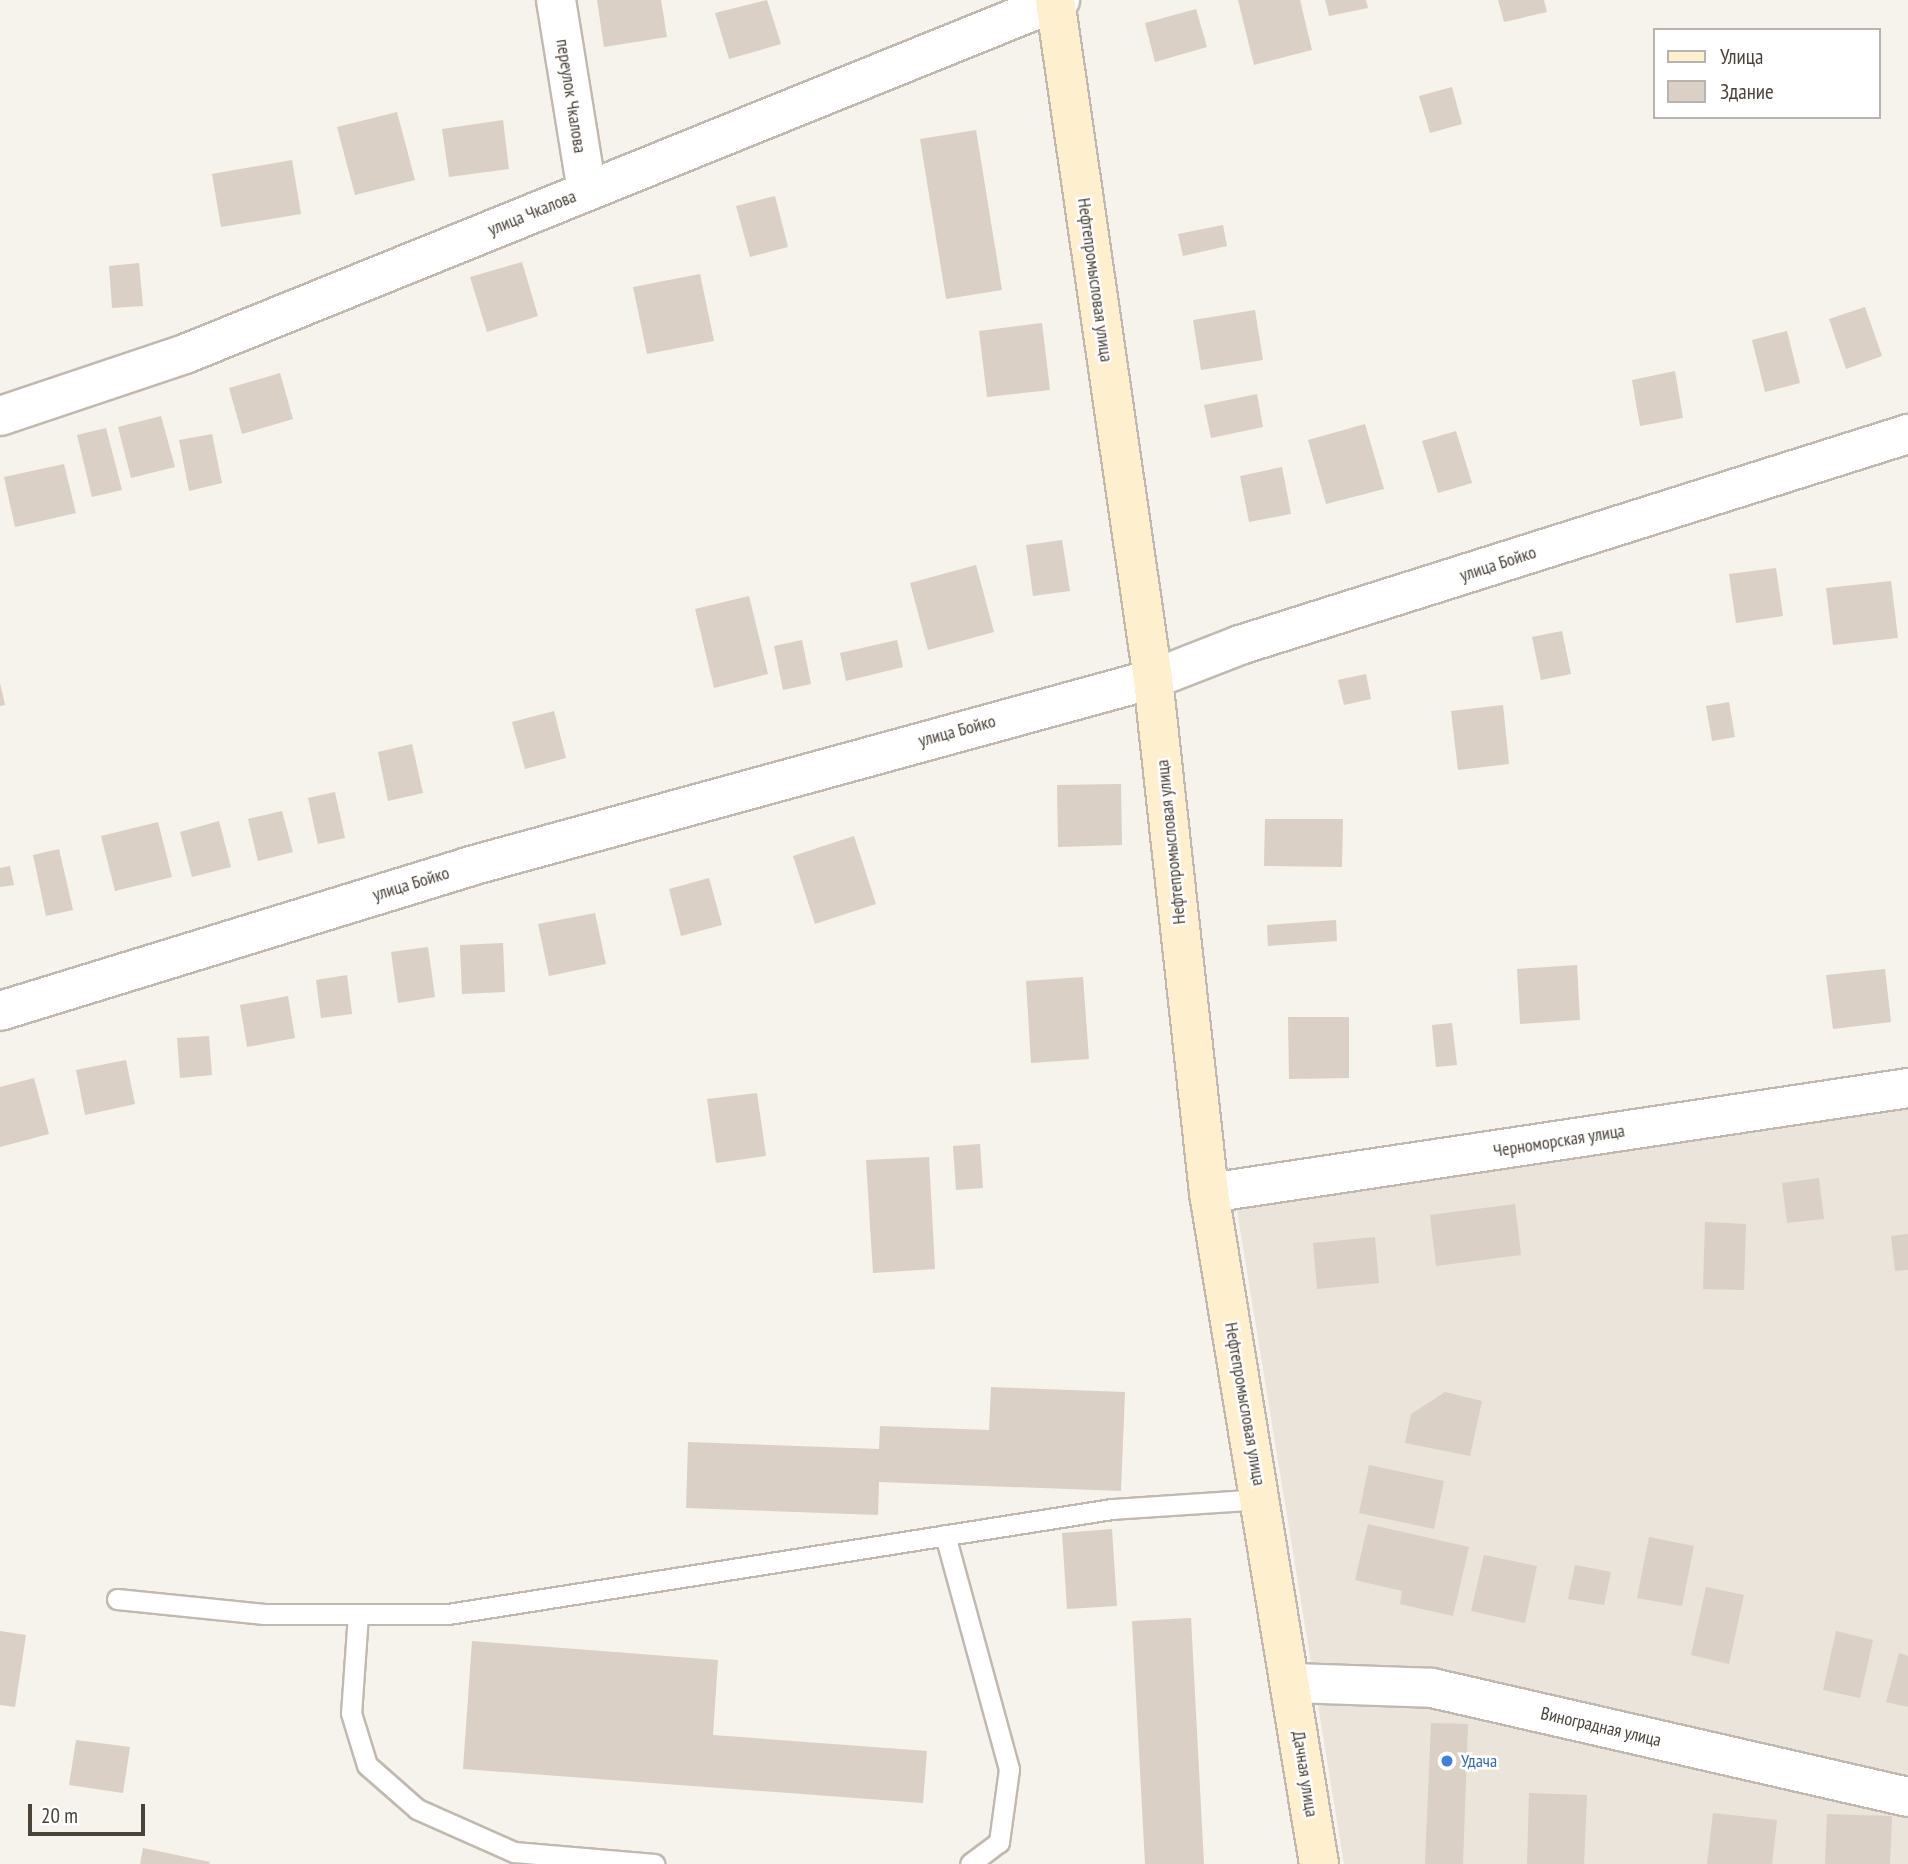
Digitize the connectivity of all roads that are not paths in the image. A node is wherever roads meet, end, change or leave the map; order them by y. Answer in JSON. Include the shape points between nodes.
{"nodes":[{"id":1,"x":556,"y":0,"type":"edge"},
{"id":2,"x":1056,"y":1,"type":"edge"},
{"id":3,"x":587,"y":191,"type":"junction"},
{"id":4,"x":0,"y":416,"type":"edge"},
{"id":5,"x":1908,"y":434,"type":"edge"},
{"id":6,"x":1153,"y":679,"type":"junction"},
{"id":7,"x":0,"y":1011,"type":"edge"},
{"id":8,"x":1908,"y":1088,"type":"edge"},
{"id":9,"x":1209,"y":1193,"type":"junction"},
{"id":10,"x":1261,"y":1499,"type":"junction"},
{"id":11,"x":945,"y":1535,"type":"junction"},
{"id":12,"x":117,"y":1599,"type":"dead end"},
{"id":13,"x":358,"y":1614,"type":"junction"},
{"id":14,"x":1291,"y":1683,"type":"junction"},
{"id":15,"x":1908,"y":1797,"type":"edge"},
{"id":16,"x":654,"y":1864,"type":"edge"},
{"id":17,"x":970,"y":1864,"type":"edge"},
{"id":18,"x":1319,"y":1864,"type":"edge"}],
"edges":[{"from":1,"to":3,"type":"street","name":"переулок Чкалова"},
{"from":2,"to":3,"type":"street","name":"улица Чкалова"},
{"from":2,"to":6,"type":"main road","name":"Нефтепромысловая улица"},
{"from":3,"to":4,"type":"street","name":"улица Чкалова","via":[[185,354]]},
{"from":5,"to":6,"type":"street","name":"улица Бойко","via":[[1240,645]]},
{"from":6,"to":7,"type":"street","name":"улица Бойко","via":[[467,867]]},
{"from":6,"to":9,"type":"main road","name":"Нефтепромысловая улица"},
{"from":8,"to":9,"type":"street","name":"Черноморская улица"},
{"from":9,"to":10,"type":"main road","name":"Нефтепромысловая улица"},
{"from":10,"to":11,"type":"lane","via":[[1112,1509]]},
{"from":10,"to":14,"type":"main road","name":"Нефтепромысловая улица"},
{"from":11,"to":13,"type":"lane","via":[[448,1614]]},
{"from":11,"to":17,"type":"lane","via":[[1009,1769],[999,1842]]},
{"from":12,"to":13,"type":"lane","via":[[264,1614]]},
{"from":13,"to":16,"type":"lane","via":[[351,1713],[367,1765],[417,1808],[514,1852]]},
{"from":14,"to":15,"type":"street","name":"Виноградная улица","via":[[1432,1688]]},
{"from":14,"to":18,"type":"main road","name":"Дачная улица"}]}
